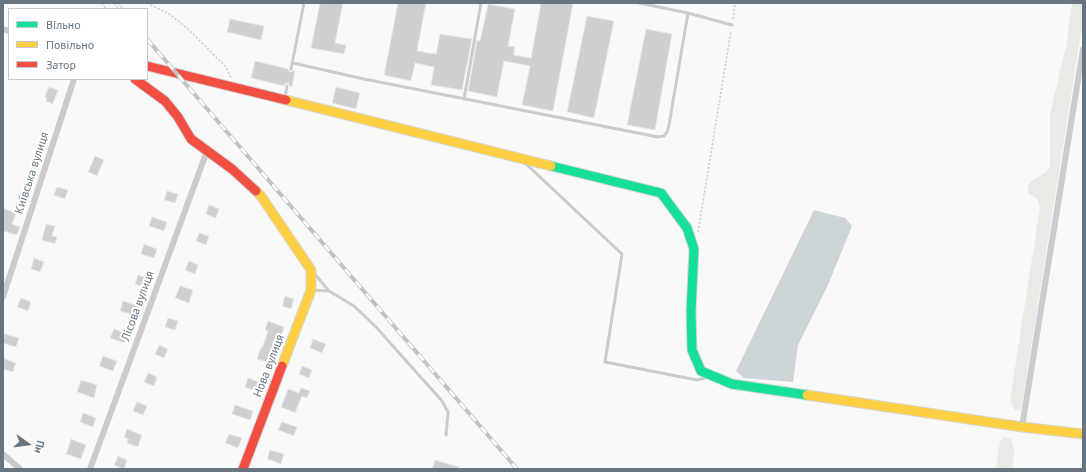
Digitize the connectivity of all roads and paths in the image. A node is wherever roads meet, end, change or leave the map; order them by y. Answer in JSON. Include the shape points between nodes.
{"nodes":[{"id":1,"x":147,"y":3,"type":"edge"},
{"id":2,"x":304,"y":3,"type":"edge"},
{"id":3,"x":481,"y":3,"type":"edge"},
{"id":4,"x":639,"y":3,"type":"edge"},
{"id":5,"x":735,"y":3,"type":"edge"},
{"id":6,"x":688,"y":13,"type":"junction"},
{"id":7,"x":732,"y":25,"type":"junction"},
{"id":8,"x":1083,"y":49,"type":"edge"},
{"id":9,"x":293,"y":63,"type":"junction"},
{"id":10,"x":148,"y":66,"type":"edge"},
{"id":11,"x":291,"y":69,"type":"dead end"},
{"id":12,"x":74,"y":80,"type":"edge"},
{"id":13,"x":136,"y":80,"type":"edge"},
{"id":14,"x":287,"y":86,"type":"dead end"},
{"id":15,"x":235,"y":89,"type":"junction"},
{"id":16,"x":464,"y":99,"type":"junction"},
{"id":17,"x":284,"y":101,"type":"junction"},
{"id":18,"x":207,"y":151,"type":"junction"},
{"id":19,"x":521,"y":158,"type":"junction"},
{"id":20,"x":697,"y":234,"type":"dead end"},
{"id":21,"x":311,"y":270,"type":"junction"},
{"id":22,"x":311,"y":290,"type":"junction"},
{"id":23,"x":329,"y":291,"type":"junction"},
{"id":24,"x":3,"y":297,"type":"edge"},
{"id":25,"x":712,"y":376,"type":"junction"},
{"id":26,"x":1022,"y":426,"type":"junction"},
{"id":27,"x":1083,"y":434,"type":"edge"},
{"id":28,"x":446,"y":435,"type":"dead end"},
{"id":29,"x":3,"y":454,"type":"edge"},
{"id":30,"x":20,"y":469,"type":"edge"},
{"id":31,"x":90,"y":469,"type":"edge"},
{"id":32,"x":243,"y":469,"type":"edge"}],
"edges":[{"from":1,"to":15,"type":"path","via":[[171,15],[190,31],[226,67]]},
{"from":2,"to":9,"type":"lane"},
{"from":3,"to":16,"type":"lane"},
{"from":4,"to":6,"type":"lane"},
{"from":5,"to":7,"type":"path"},
{"from":6,"to":7,"type":"lane"},
{"from":6,"to":16,"type":"lane","via":[[670,125],[664,136],[658,137]]},
{"from":7,"to":20,"type":"path"},
{"from":8,"to":26,"type":"street"},
{"from":9,"to":11,"type":"lane"},
{"from":9,"to":16,"type":"lane"},
{"from":10,"to":15,"type":"street"},
{"from":12,"to":24,"type":"street","name":"Київська вулиця"},
{"from":13,"to":18,"type":"street","via":[[165,101],[191,139]]},
{"from":14,"to":17,"type":"lane"},
{"from":15,"to":17,"type":"street"},
{"from":17,"to":19,"type":"street"},
{"from":18,"to":21,"type":"street","via":[[232,169],[261,196]]},
{"from":18,"to":31,"type":"street","name":"Лісова вулиця"},
{"from":19,"to":25,"type":"street","via":[[661,193],[687,228],[694,248],[692,350],[702,371]]},
{"from":19,"to":25,"type":"lane","via":[[622,254],[605,362],[697,380]]},
{"from":21,"to":22,"type":"street","name":"Нова вулиця"},
{"from":21,"to":23,"type":"lane"},
{"from":22,"to":23,"type":"lane"},
{"from":22,"to":32,"type":"street","name":"Нова вулиця"},
{"from":23,"to":28,"type":"lane","via":[[354,306],[376,327],[442,402],[448,412]]},
{"from":25,"to":26,"type":"street","via":[[732,384]]},
{"from":26,"to":27,"type":"street"},
{"from":29,"to":30,"type":"street"}]}
